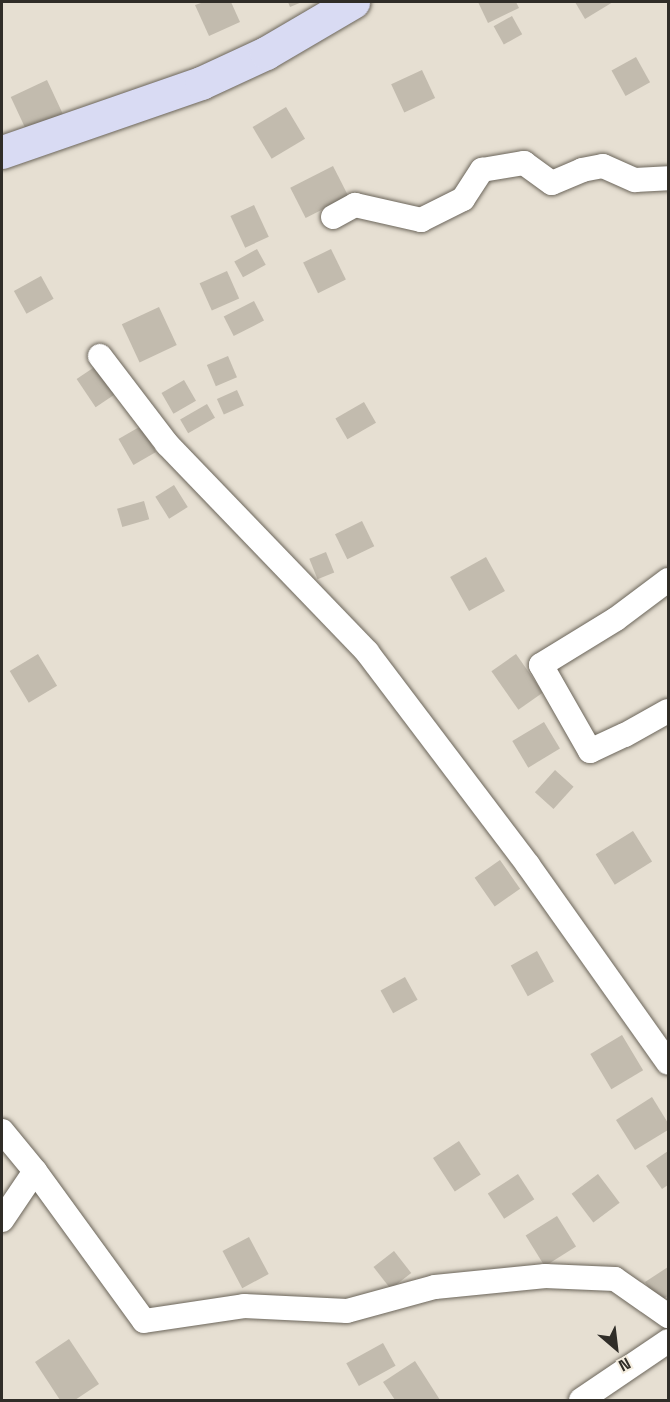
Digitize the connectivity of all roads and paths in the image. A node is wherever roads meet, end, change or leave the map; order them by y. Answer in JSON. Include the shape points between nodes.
{"nodes":[{"id":1,"x":353,"y":2,"type":"edge"},
{"id":2,"x":2,"y":152,"type":"edge"},
{"id":3,"x":669,"y":178,"type":"edge"},
{"id":4,"x":333,"y":217,"type":"dead end"},
{"id":5,"x":100,"y":356,"type":"dead end"},
{"id":6,"x":669,"y":580,"type":"edge"},
{"id":7,"x":669,"y":711,"type":"edge"},
{"id":8,"x":669,"y":1063,"type":"edge"},
{"id":9,"x":2,"y":1131,"type":"edge"},
{"id":10,"x":35,"y":1172,"type":"junction"},
{"id":11,"x":2,"y":1220,"type":"edge"},
{"id":12,"x":669,"y":1317,"type":"edge"},
{"id":13,"x":669,"y":1341,"type":"edge"},
{"id":14,"x":581,"y":1401,"type":"edge"}],
"edges":[{"from":1,"to":2,"type":"street","via":[[266,53],[201,83]]},
{"from":3,"to":4,"type":"street","via":[[635,180],[603,166],[552,183],[524,164],[482,170],[463,199],[420,220],[355,205]]},
{"from":5,"to":8,"type":"street","via":[[167,444],[367,652],[528,865]]},
{"from":6,"to":7,"type":"street","via":[[616,619],[541,665],[590,751]]},
{"from":9,"to":10,"type":"street"},
{"from":10,"to":11,"type":"street"},
{"from":10,"to":12,"type":"street","via":[[144,1321],[244,1306],[347,1311],[435,1287],[544,1276],[615,1279]]},
{"from":13,"to":14,"type":"street"}]}
